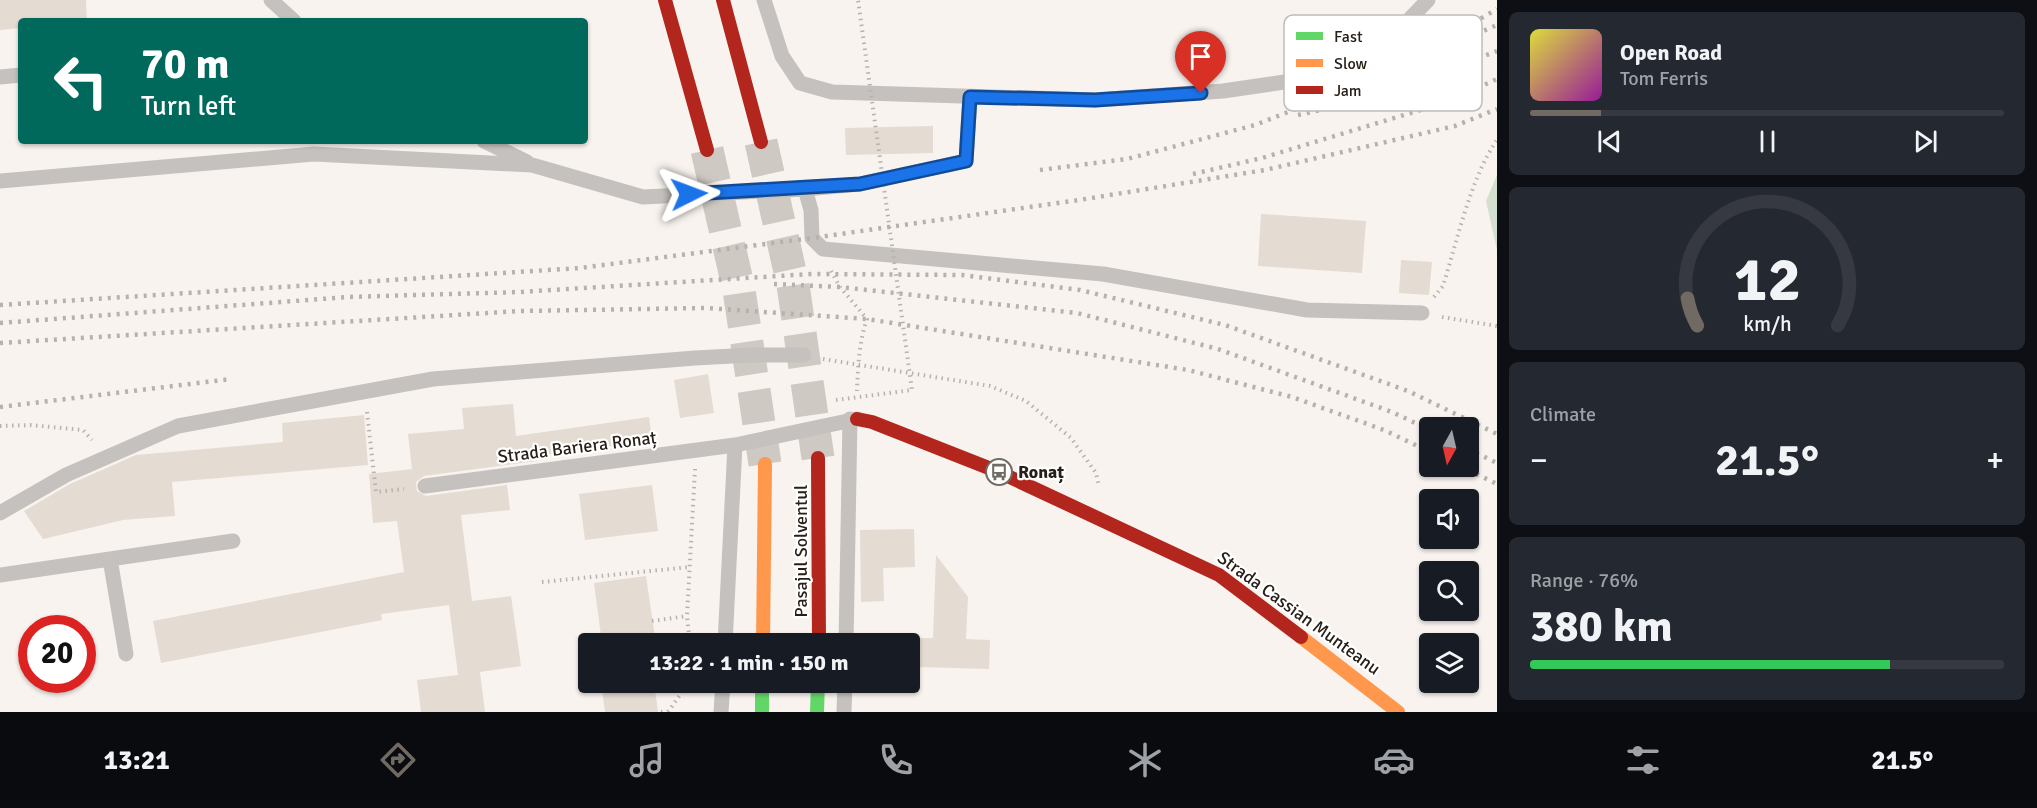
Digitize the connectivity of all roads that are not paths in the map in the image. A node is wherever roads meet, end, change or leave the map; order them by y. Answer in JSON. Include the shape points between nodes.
{"nodes":[{"id":1,"x":272,"y":0,"type":"edge"},
{"id":2,"x":664,"y":0,"type":"edge"},
{"id":3,"x":723,"y":0,"type":"edge"},
{"id":4,"x":764,"y":0,"type":"edge"},
{"id":5,"x":1428,"y":0,"type":"edge"},
{"id":6,"x":1414,"y":15,"type":"edge"},
{"id":7,"x":291,"y":18,"type":"edge"},
{"id":8,"x":18,"y":75,"type":"edge"},
{"id":9,"x":0,"y":76,"type":"edge"},
{"id":10,"x":1284,"y":82,"type":"edge"},
{"id":11,"x":970,"y":97,"type":"junction"},
{"id":12,"x":761,"y":142,"type":"tunnel mouth"},
{"id":13,"x":490,"y":144,"type":"edge"},
{"id":14,"x":707,"y":150,"type":"tunnel mouth"},
{"id":15,"x":532,"y":165,"type":"junction"},
{"id":16,"x":0,"y":182,"type":"edge"},
{"id":17,"x":805,"y":189,"type":"junction"},
{"id":18,"x":1422,"y":313,"type":"road end"},
{"id":19,"x":804,"y":356,"type":"road end"},
{"id":20,"x":854,"y":419,"type":"junction"},
{"id":21,"x":735,"y":446,"type":"junction"},
{"id":22,"x":818,"y":458,"type":"tunnel mouth"},
{"id":23,"x":765,"y":464,"type":"tunnel mouth"},
{"id":24,"x":425,"y":486,"type":"road end"},
{"id":25,"x":0,"y":513,"type":"edge"},
{"id":26,"x":233,"y":541,"type":"dead end"},
{"id":27,"x":111,"y":559,"type":"junction"},
{"id":28,"x":0,"y":575,"type":"edge"},
{"id":29,"x":726,"y":633,"type":"edge"},
{"id":30,"x":763,"y":633,"type":"edge"},
{"id":31,"x":819,"y":633,"type":"edge"},
{"id":32,"x":846,"y":633,"type":"edge"},
{"id":33,"x":126,"y":654,"type":"dead end"},
{"id":34,"x":722,"y":693,"type":"edge"},
{"id":35,"x":762,"y":693,"type":"edge"},
{"id":36,"x":818,"y":693,"type":"edge"},
{"id":37,"x":845,"y":693,"type":"edge"},
{"id":38,"x":721,"y":712,"type":"edge"},
{"id":39,"x":762,"y":712,"type":"edge"},
{"id":40,"x":817,"y":712,"type":"edge"},
{"id":41,"x":844,"y":712,"type":"edge"},
{"id":42,"x":1398,"y":712,"type":"edge"}],
"edges":[{"from":1,"to":7,"type":"lane"},
{"from":2,"to":14,"type":"main road"},
{"from":3,"to":12,"type":"main road"},
{"from":4,"to":11,"type":"lane","via":[[782,56],[800,83],[832,92]]},
{"from":5,"to":6,"type":"lane"},
{"from":8,"to":9,"type":"lane"},
{"from":10,"to":11,"type":"lane","via":[[1223,92],[1095,100]]},
{"from":11,"to":17,"type":"lane","via":[[966,161],[860,184]]},
{"from":13,"to":15,"type":"lane"},
{"from":15,"to":16,"type":"lane","via":[[314,154]]},
{"from":15,"to":17,"type":"lane","via":[[643,196]]},
{"from":17,"to":18,"type":"lane","via":[[812,238],[823,249],[1104,274],[1307,310]]},
{"from":19,"to":25,"type":"lane","via":[[695,358],[432,379],[178,426],[66,475]]},
{"from":20,"to":21,"type":"lane"},
{"from":20,"to":32,"type":"lane"},
{"from":20,"to":42,"type":"main road","name":"Strada Cassian Munteanu","via":[[872,422],[999,472],[1219,575]]},
{"from":21,"to":24,"type":"lane","name":"Strada Bariera Ronaț"},
{"from":21,"to":29,"type":"lane"},
{"from":22,"to":31,"type":"main road","name":"Pasajul Solventul"},
{"from":23,"to":30,"type":"main road","name":"Pasajul Solventul"},
{"from":26,"to":27,"type":"lane"},
{"from":27,"to":28,"type":"lane"},
{"from":27,"to":33,"type":"lane"},
{"from":34,"to":38,"type":"lane"},
{"from":35,"to":39,"type":"main road"},
{"from":36,"to":40,"type":"main road"},
{"from":37,"to":41,"type":"lane"}]}
